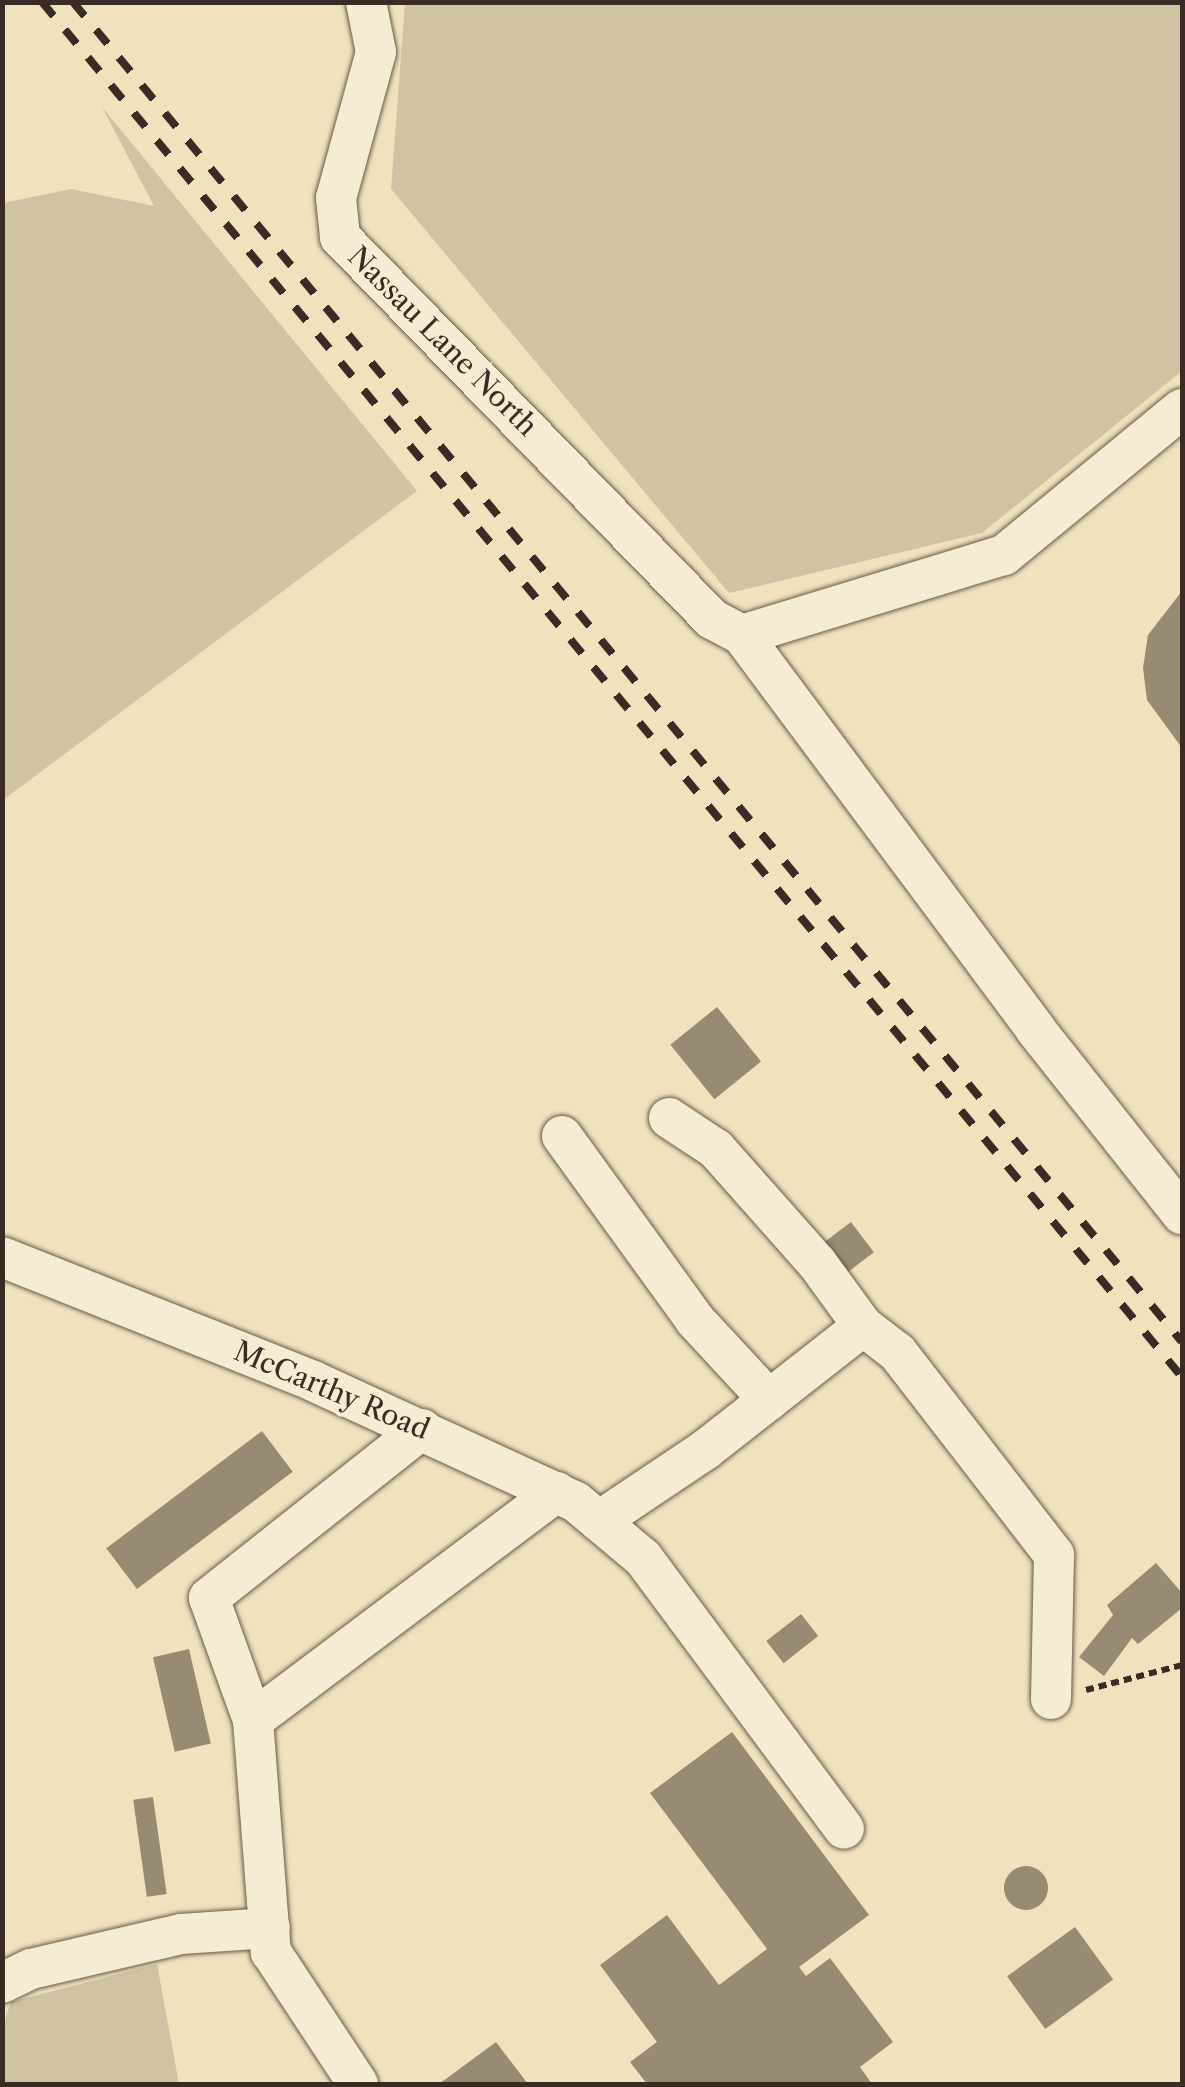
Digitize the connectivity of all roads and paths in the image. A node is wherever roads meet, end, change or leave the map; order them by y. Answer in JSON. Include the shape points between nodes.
{"nodes":[{"id":1,"x":366,"y":2,"type":"edge"},
{"id":2,"x":1182,"y":410,"type":"edge"},
{"id":3,"x":727,"y":627,"type":"junction"},
{"id":4,"x":669,"y":1118,"type":"dead end"},
{"id":5,"x":562,"y":1136,"type":"dead end"},
{"id":6,"x":1182,"y":1214,"type":"edge"},
{"id":7,"x":2,"y":1257,"type":"edge"},
{"id":8,"x":863,"y":1326,"type":"junction"},
{"id":9,"x":769,"y":1400,"type":"junction"},
{"id":10,"x":422,"y":1429,"type":"junction"},
{"id":11,"x":558,"y":1492,"type":"junction"},
{"id":12,"x":599,"y":1520,"type":"junction"},
{"id":13,"x":1182,"y":1665,"type":"edge"},
{"id":14,"x":1051,"y":1699,"type":"joint"},
{"id":15,"x":253,"y":1720,"type":"junction"},
{"id":16,"x":844,"y":1829,"type":"dead end"},
{"id":17,"x":270,"y":1928,"type":"junction"},
{"id":18,"x":2,"y":1983,"type":"edge"},
{"id":19,"x":358,"y":2084,"type":"edge"}],
"edges":[{"from":1,"to":3,"type":"street","name":"Nassau Lane North","via":[[376,52],[336,198],[340,236]]},
{"from":2,"to":3,"type":"street","via":[[1004,555]]},
{"from":3,"to":6,"type":"street","name":"Nassau Lane North"},
{"from":4,"to":8,"type":"street","via":[[716,1149]]},
{"from":5,"to":9,"type":"street","via":[[695,1320]]},
{"from":7,"to":10,"type":"street","name":"McCarthy Road"},
{"from":8,"to":9,"type":"street"},
{"from":8,"to":14,"type":"street","via":[[898,1353],[1054,1555]]},
{"from":9,"to":12,"type":"street"},
{"from":10,"to":11,"type":"street","name":"McCarthy Road"},
{"from":10,"to":15,"type":"street","via":[[209,1598]]},
{"from":11,"to":12,"type":"street","name":"McCarthy Road"},
{"from":11,"to":15,"type":"street"},
{"from":12,"to":16,"type":"street","name":"McCarthy Road","via":[[643,1558]]},
{"from":13,"to":14,"type":"path"},
{"from":15,"to":17,"type":"street"},
{"from":17,"to":18,"type":"street","via":[[181,1934],[31,1969]]},
{"from":17,"to":19,"type":"street","via":[[271,1952]]}]}
